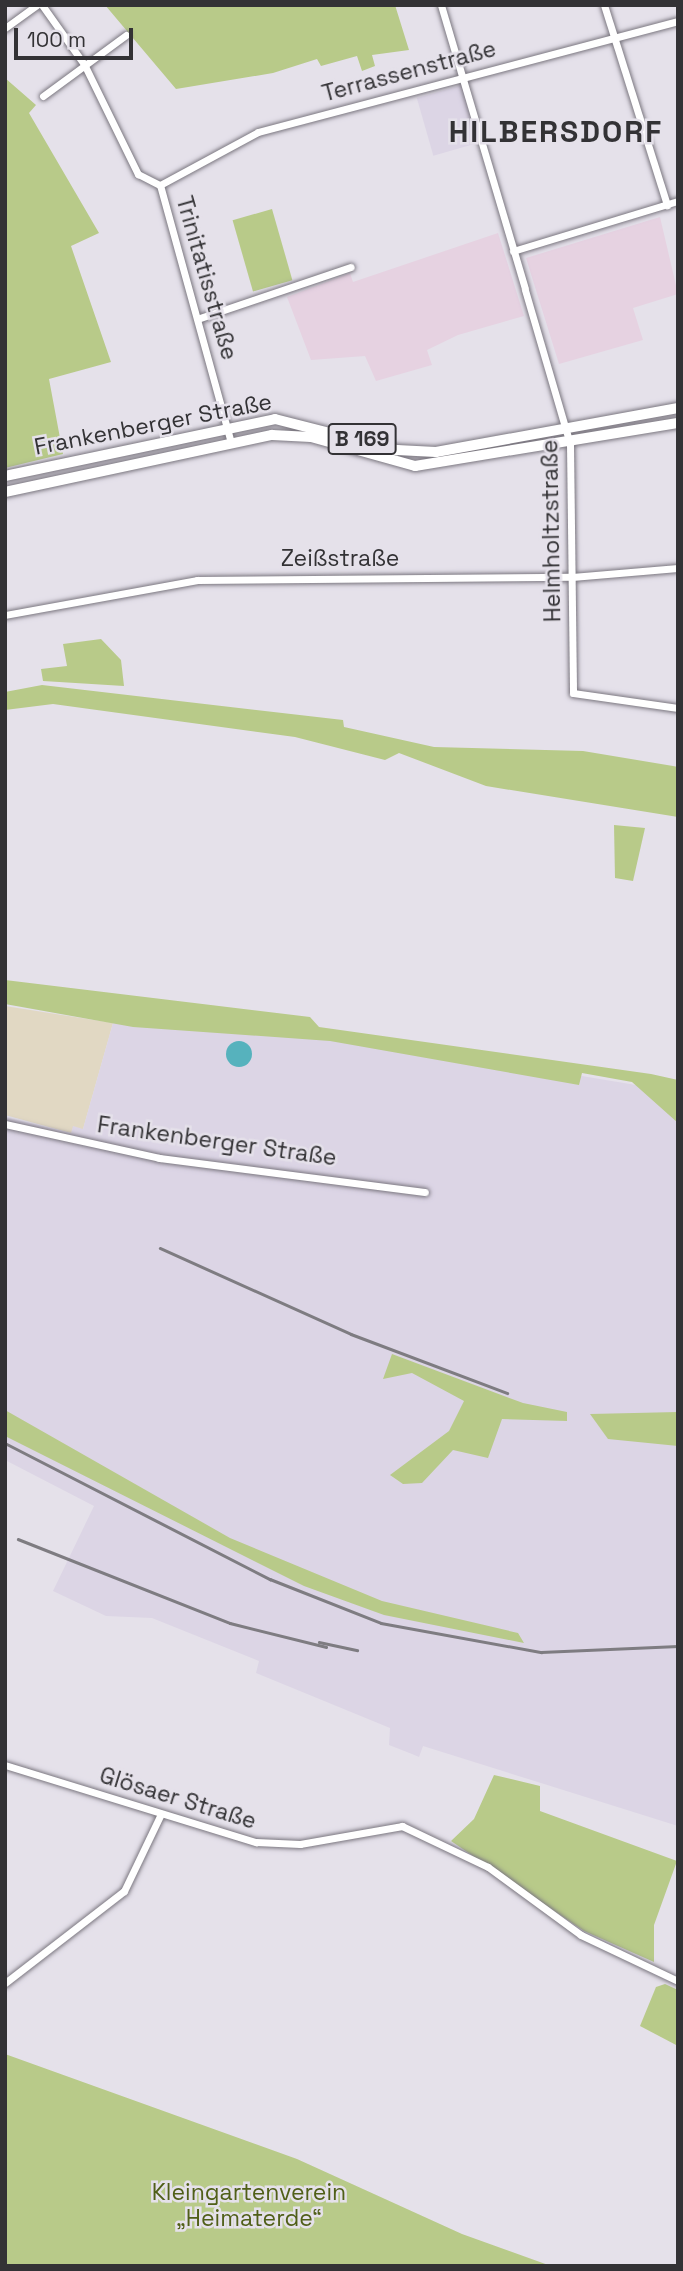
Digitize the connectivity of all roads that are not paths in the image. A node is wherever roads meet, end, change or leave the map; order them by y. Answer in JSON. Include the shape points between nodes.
{"nodes":[{"id":1,"x":39,"y":5,"type":"edge"},
{"id":2,"x":440,"y":5,"type":"edge"},
{"id":3,"x":604,"y":5,"type":"edge"},
{"id":4,"x":678,"y":21,"type":"edge"},
{"id":5,"x":5,"y":28,"type":"edge"},
{"id":6,"x":126,"y":34,"type":"dead end"},
{"id":7,"x":614,"y":36,"type":"junction"},
{"id":8,"x":84,"y":64,"type":"junction"},
{"id":9,"x":463,"y":77,"type":"junction"},
{"id":10,"x":43,"y":96,"type":"dead end"},
{"id":11,"x":160,"y":185,"type":"junction"},
{"id":12,"x":678,"y":201,"type":"edge"},
{"id":13,"x":667,"y":205,"type":"junction"},
{"id":14,"x":513,"y":251,"type":"junction"},
{"id":15,"x":351,"y":267,"type":"dead end"},
{"id":16,"x":201,"y":318,"type":"junction"},
{"id":17,"x":678,"y":408,"type":"edge"},
{"id":18,"x":678,"y":423,"type":"edge"},
{"id":19,"x":227,"y":428,"type":"junction"},
{"id":20,"x":568,"y":429,"type":"junction"},
{"id":21,"x":231,"y":443,"type":"junction"},
{"id":22,"x":570,"y":444,"type":"junction"},
{"id":23,"x":5,"y":476,"type":"edge"},
{"id":24,"x":5,"y":492,"type":"edge"},
{"id":25,"x":678,"y":568,"type":"edge"},
{"id":26,"x":572,"y":577,"type":"junction"},
{"id":27,"x":5,"y":615,"type":"edge"},
{"id":28,"x":678,"y":708,"type":"edge"},
{"id":29,"x":5,"y":1124,"type":"edge"},
{"id":30,"x":425,"y":1192,"type":"dead end"},
{"id":31,"x":5,"y":1765,"type":"edge"},
{"id":32,"x":160,"y":1816,"type":"junction"},
{"id":33,"x":678,"y":1982,"type":"edge"},
{"id":34,"x":5,"y":1983,"type":"edge"}],
"edges":[{"from":1,"to":5,"type":"street","name":"Trinitatisstraße"},
{"from":1,"to":8,"type":"street","name":"Trinitatisstraße"},
{"from":2,"to":9,"type":"street","name":"Helmholtzstraße"},
{"from":3,"to":7,"type":"street"},
{"from":4,"to":7,"type":"street","name":"Terrassenstraße"},
{"from":6,"to":8,"type":"street"},
{"from":7,"to":9,"type":"street","name":"Terrassenstraße"},
{"from":7,"to":13,"type":"street"},
{"from":8,"to":10,"type":"street"},
{"from":8,"to":11,"type":"street","name":"Trinitatisstraße","via":[[138,174]]},
{"from":9,"to":11,"type":"street","name":"Terrassenstraße","via":[[258,132]]},
{"from":9,"to":14,"type":"street","name":"Helmholtzstraße"},
{"from":11,"to":16,"type":"street","name":"Trinitatisstraße"},
{"from":12,"to":13,"type":"street"},
{"from":13,"to":14,"type":"street"},
{"from":14,"to":20,"type":"street","name":"Helmholtzstraße"},
{"from":15,"to":16,"type":"street"},
{"from":16,"to":19,"type":"street","name":"Trinitatisstraße"},
{"from":17,"to":20,"type":"main road","name":"Frankenberger Straße","number":"B 169"},
{"from":18,"to":22,"type":"main road","name":"Frankenberger Straße","number":"B 169"},
{"from":19,"to":20,"type":"main road","name":"Frankenberger Straße","number":"B 169","via":[[295,419],[415,452]]},
{"from":19,"to":21,"type":"street","name":"Trinitatisstraße"},
{"from":19,"to":23,"type":"main road","name":"Frankenberger Straße","number":"B 169"},
{"from":20,"to":22,"type":"street","name":"Helmholtzstraße"},
{"from":21,"to":22,"type":"main road","name":"Frankenberger Straße","number":"B 169","via":[[293,434],[415,466]]},
{"from":21,"to":24,"type":"main road","name":"Frankenberger Straße","number":"B 169"},
{"from":22,"to":26,"type":"street","name":"Helmholtzstraße"},
{"from":25,"to":26,"type":"street","name":"Zeißstraße"},
{"from":26,"to":27,"type":"street","name":"Zeißstraße","via":[[197,580]]},
{"from":26,"to":28,"type":"street","name":"Helmholtzstraße","via":[[573,693]]},
{"from":29,"to":30,"type":"street","name":"Frankenberger Straße","via":[[159,1158]]},
{"from":31,"to":32,"type":"street","name":"Glösaer Straße"},
{"from":32,"to":33,"type":"street","name":"Glösaer Straße","via":[[278,1844],[402,1826],[488,1867],[581,1935]]},
{"from":32,"to":34,"type":"street","via":[[143,1863],[124,1891]]}]}
